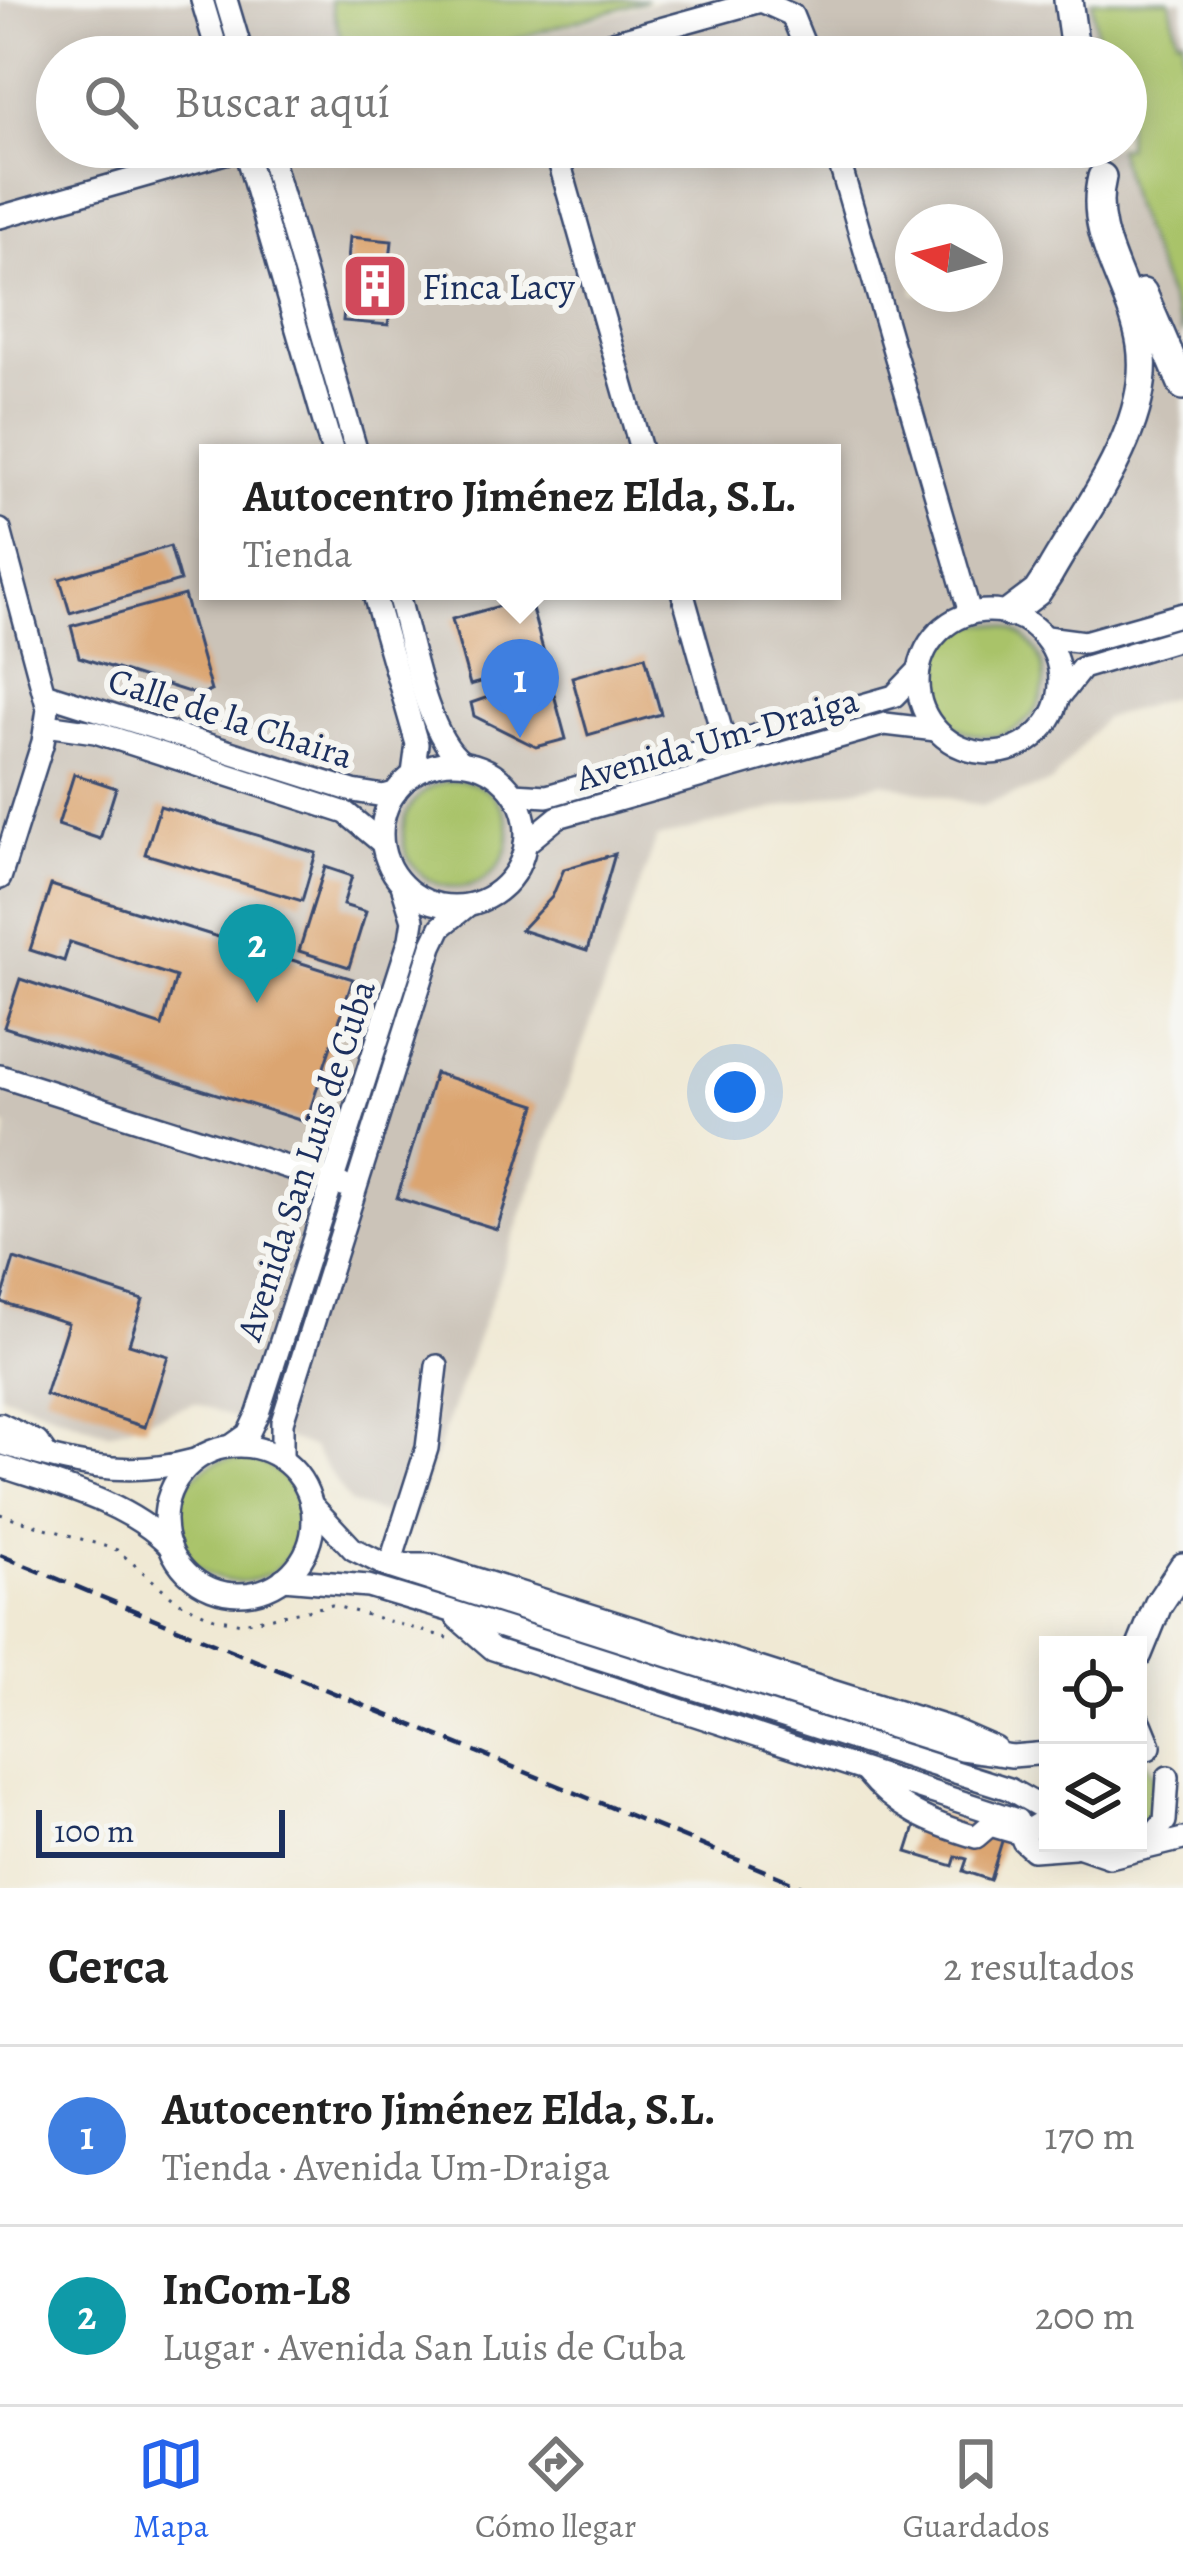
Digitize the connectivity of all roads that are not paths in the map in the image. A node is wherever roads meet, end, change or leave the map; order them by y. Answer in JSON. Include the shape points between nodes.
{"nodes":[{"id":1,"x":202,"y":0,"type":"edge"},
{"id":2,"x":226,"y":0,"type":"edge"},
{"id":3,"x":1068,"y":0,"type":"edge"},
{"id":4,"x":212,"y":36,"type":"edge"},
{"id":5,"x":237,"y":36,"type":"edge"},
{"id":6,"x":632,"y":36,"type":"edge"},
{"id":7,"x":802,"y":36,"type":"edge"},
{"id":8,"x":1073,"y":36,"type":"edge"},
{"id":9,"x":173,"y":168,"type":"edge"},
{"id":10,"x":251,"y":168,"type":"edge"},
{"id":11,"x":274,"y":168,"type":"edge"},
{"id":12,"x":562,"y":168,"type":"edge"},
{"id":13,"x":841,"y":168,"type":"edge"},
{"id":14,"x":1100,"y":168,"type":"edge"},
{"id":15,"x":1102,"y":177,"type":"junction"},
{"id":16,"x":0,"y":218,"type":"edge"},
{"id":17,"x":1183,"y":386,"type":"edge"},
{"id":18,"x":330,"y":444,"type":"edge"},
{"id":19,"x":354,"y":444,"type":"edge"},
{"id":20,"x":639,"y":444,"type":"edge"},
{"id":21,"x":0,"y":530,"type":"edge"},
{"id":22,"x":376,"y":600,"type":"edge"},
{"id":23,"x":400,"y":600,"type":"edge"},
{"id":24,"x":685,"y":600,"type":"edge"},
{"id":25,"x":970,"y":613,"type":"junction"},
{"id":26,"x":1009,"y":613,"type":"junction"},
{"id":27,"x":1183,"y":614,"type":"edge"},
{"id":28,"x":1046,"y":638,"type":"junction"},
{"id":29,"x":1183,"y":638,"type":"edge"},
{"id":30,"x":919,"y":670,"type":"junction"},
{"id":31,"x":47,"y":694,"type":"junction"},
{"id":32,"x":1060,"y":697,"type":"junction"},
{"id":33,"x":46,"y":725,"type":"junction"},
{"id":34,"x":936,"y":730,"type":"junction"},
{"id":35,"x":726,"y":746,"type":"junction"},
{"id":36,"x":462,"y":762,"type":"junction"},
{"id":37,"x":413,"y":774,"type":"junction"},
{"id":38,"x":395,"y":793,"type":"junction"},
{"id":39,"x":514,"y":794,"type":"junction"},
{"id":40,"x":382,"y":843,"type":"junction"},
{"id":41,"x":525,"y":844,"type":"junction"},
{"id":42,"x":0,"y":878,"type":"edge"},
{"id":43,"x":402,"y":885,"type":"junction"},
{"id":44,"x":468,"y":905,"type":"junction"},
{"id":45,"x":0,"y":1076,"type":"edge"},
{"id":46,"x":332,"y":1181,"type":"junction"},
{"id":47,"x":355,"y":1189,"type":"junction"},
{"id":48,"x":437,"y":1366,"type":"dead end"},
{"id":49,"x":0,"y":1424,"type":"edge"},
{"id":50,"x":0,"y":1443,"type":"edge"},
{"id":51,"x":231,"y":1446,"type":"junction"},
{"id":52,"x":49,"y":1458,"type":"junction"},
{"id":53,"x":282,"y":1459,"type":"junction"},
{"id":54,"x":195,"y":1460,"type":"junction"},
{"id":55,"x":0,"y":1466,"type":"edge"},
{"id":56,"x":311,"y":1504,"type":"junction"},
{"id":57,"x":170,"y":1546,"type":"junction"},
{"id":58,"x":389,"y":1568,"type":"junction"},
{"id":59,"x":1178,"y":1575,"type":"edge"},
{"id":60,"x":283,"y":1579,"type":"junction"},
{"id":61,"x":448,"y":1610,"type":"junction"},
{"id":62,"x":1147,"y":1636,"type":"edge"},
{"id":63,"x":1146,"y":1744,"type":"edge"},
{"id":64,"x":1039,"y":1754,"type":"edge"},
{"id":65,"x":1168,"y":1777,"type":"junction"},
{"id":66,"x":1183,"y":1797,"type":"edge"},
{"id":67,"x":1039,"y":1807,"type":"edge"},
{"id":68,"x":1039,"y":1820,"type":"edge"},
{"id":69,"x":1021,"y":1834,"type":"junction"},
{"id":70,"x":1183,"y":1838,"type":"edge"},
{"id":71,"x":1147,"y":1843,"type":"edge"},
{"id":72,"x":1147,"y":1844,"type":"edge"},
{"id":73,"x":1039,"y":1849,"type":"edge"},
{"id":74,"x":1094,"y":1852,"type":"edge"},
{"id":75,"x":1124,"y":1852,"type":"edge"}],
"edges":[{"from":1,"to":4,"type":"street"},
{"from":2,"to":5,"type":"street"},
{"from":3,"to":8,"type":"main road"},
{"from":6,"to":7,"type":"street","via":[[772,3]]},
{"from":9,"to":16,"type":"street"},
{"from":10,"to":18,"type":"street"},
{"from":11,"to":19,"type":"street"},
{"from":12,"to":20,"type":"street"},
{"from":13,"to":25,"type":"street"},
{"from":14,"to":15,"type":"main road"},
{"from":15,"to":17,"type":"main road"},
{"from":15,"to":26,"type":"main road","via":[[1095,207],[1138,329],[1138,394],[1123,441],[1049,574]]},
{"from":21,"to":31,"type":"street"},
{"from":22,"to":37,"type":"street","via":[[417,744]]},
{"from":23,"to":36,"type":"street","via":[[434,722]]},
{"from":24,"to":35,"type":"street"},
{"from":25,"to":26,"type":"street"},
{"from":25,"to":30,"type":"street","via":[[936,634]]},
{"from":26,"to":28,"type":"street"},
{"from":27,"to":28,"type":"street","via":[[1084,642]]},
{"from":28,"to":32,"type":"street","via":[[1060,668]]},
{"from":29,"to":32,"type":"street","via":[[1082,668]]},
{"from":30,"to":34,"type":"street","via":[[920,702]]},
{"from":30,"to":35,"type":"street","name":"Avenida Um-Draiga","via":[[894,695]]},
{"from":31,"to":33,"type":"street"},
{"from":31,"to":38,"type":"street","name":"Calle de la Chaira","via":[[352,791]]},
{"from":32,"to":34,"type":"street","via":[[1036,737],[1008,752],[962,748]]},
{"from":33,"to":40,"type":"street","name":"Calle de la Chaira","via":[[95,732],[346,813]]},
{"from":33,"to":42,"type":"street"},
{"from":34,"to":41,"type":"street","name":"Avenida Um-Draiga","via":[[885,724],[558,818]]},
{"from":35,"to":39,"type":"street","name":"Avenida Um-Draiga","via":[[547,796]]},
{"from":36,"to":37,"type":"street"},
{"from":36,"to":39,"type":"street","via":[[500,778]]},
{"from":37,"to":38,"type":"street"},
{"from":38,"to":40,"type":"street"},
{"from":39,"to":41,"type":"street"},
{"from":40,"to":43,"type":"street"},
{"from":41,"to":44,"type":"street","via":[[506,884]]},
{"from":43,"to":44,"type":"street","via":[[444,906]]},
{"from":43,"to":46,"type":"street","name":"Avenida San Luis de Cuba","via":[[410,939]]},
{"from":44,"to":47,"type":"street","name":"Avenida San Luis de Cuba","via":[[441,927],[433,946]]},
{"from":45,"to":46,"type":"street"},
{"from":46,"to":47,"type":"street"},
{"from":46,"to":51,"type":"street","name":"Avenida San Luis de Cuba","via":[[259,1413]]},
{"from":47,"to":53,"type":"street","name":"Avenida San Luis de Cuba","via":[[282,1421]]},
{"from":48,"to":58,"type":"street","via":[[427,1448]]},
{"from":49,"to":52,"type":"street","via":[[37,1442]]},
{"from":50,"to":52,"type":"street"},
{"from":51,"to":53,"type":"street"},
{"from":51,"to":54,"type":"street"},
{"from":52,"to":54,"type":"street","via":[[119,1471]]},
{"from":53,"to":56,"type":"street"},
{"from":54,"to":57,"type":"street","via":[[171,1490]]},
{"from":55,"to":57,"type":"street","via":[[128,1515]]},
{"from":56,"to":58,"type":"street","via":[[352,1550]]},
{"from":56,"to":60,"type":"street","via":[[308,1546]]},
{"from":57,"to":60,"type":"street","via":[[193,1578],[228,1593]]},
{"from":58,"to":64,"type":"street","via":[[899,1732],[1012,1756]]},
{"from":59,"to":62,"type":"main road"},
{"from":60,"to":61,"type":"street","via":[[355,1584]]},
{"from":61,"to":67,"type":"street","via":[[1009,1789]]},
{"from":61,"to":69,"type":"street","via":[[493,1649],[1017,1820]]},
{"from":63,"to":65,"type":"street"},
{"from":65,"to":66,"type":"street"},
{"from":65,"to":71,"type":"street","via":[[1165,1821]]},
{"from":68,"to":69,"type":"street"},
{"from":69,"to":73,"type":"street"},
{"from":70,"to":72,"type":"street"},
{"from":74,"to":75,"type":"street"}]}
